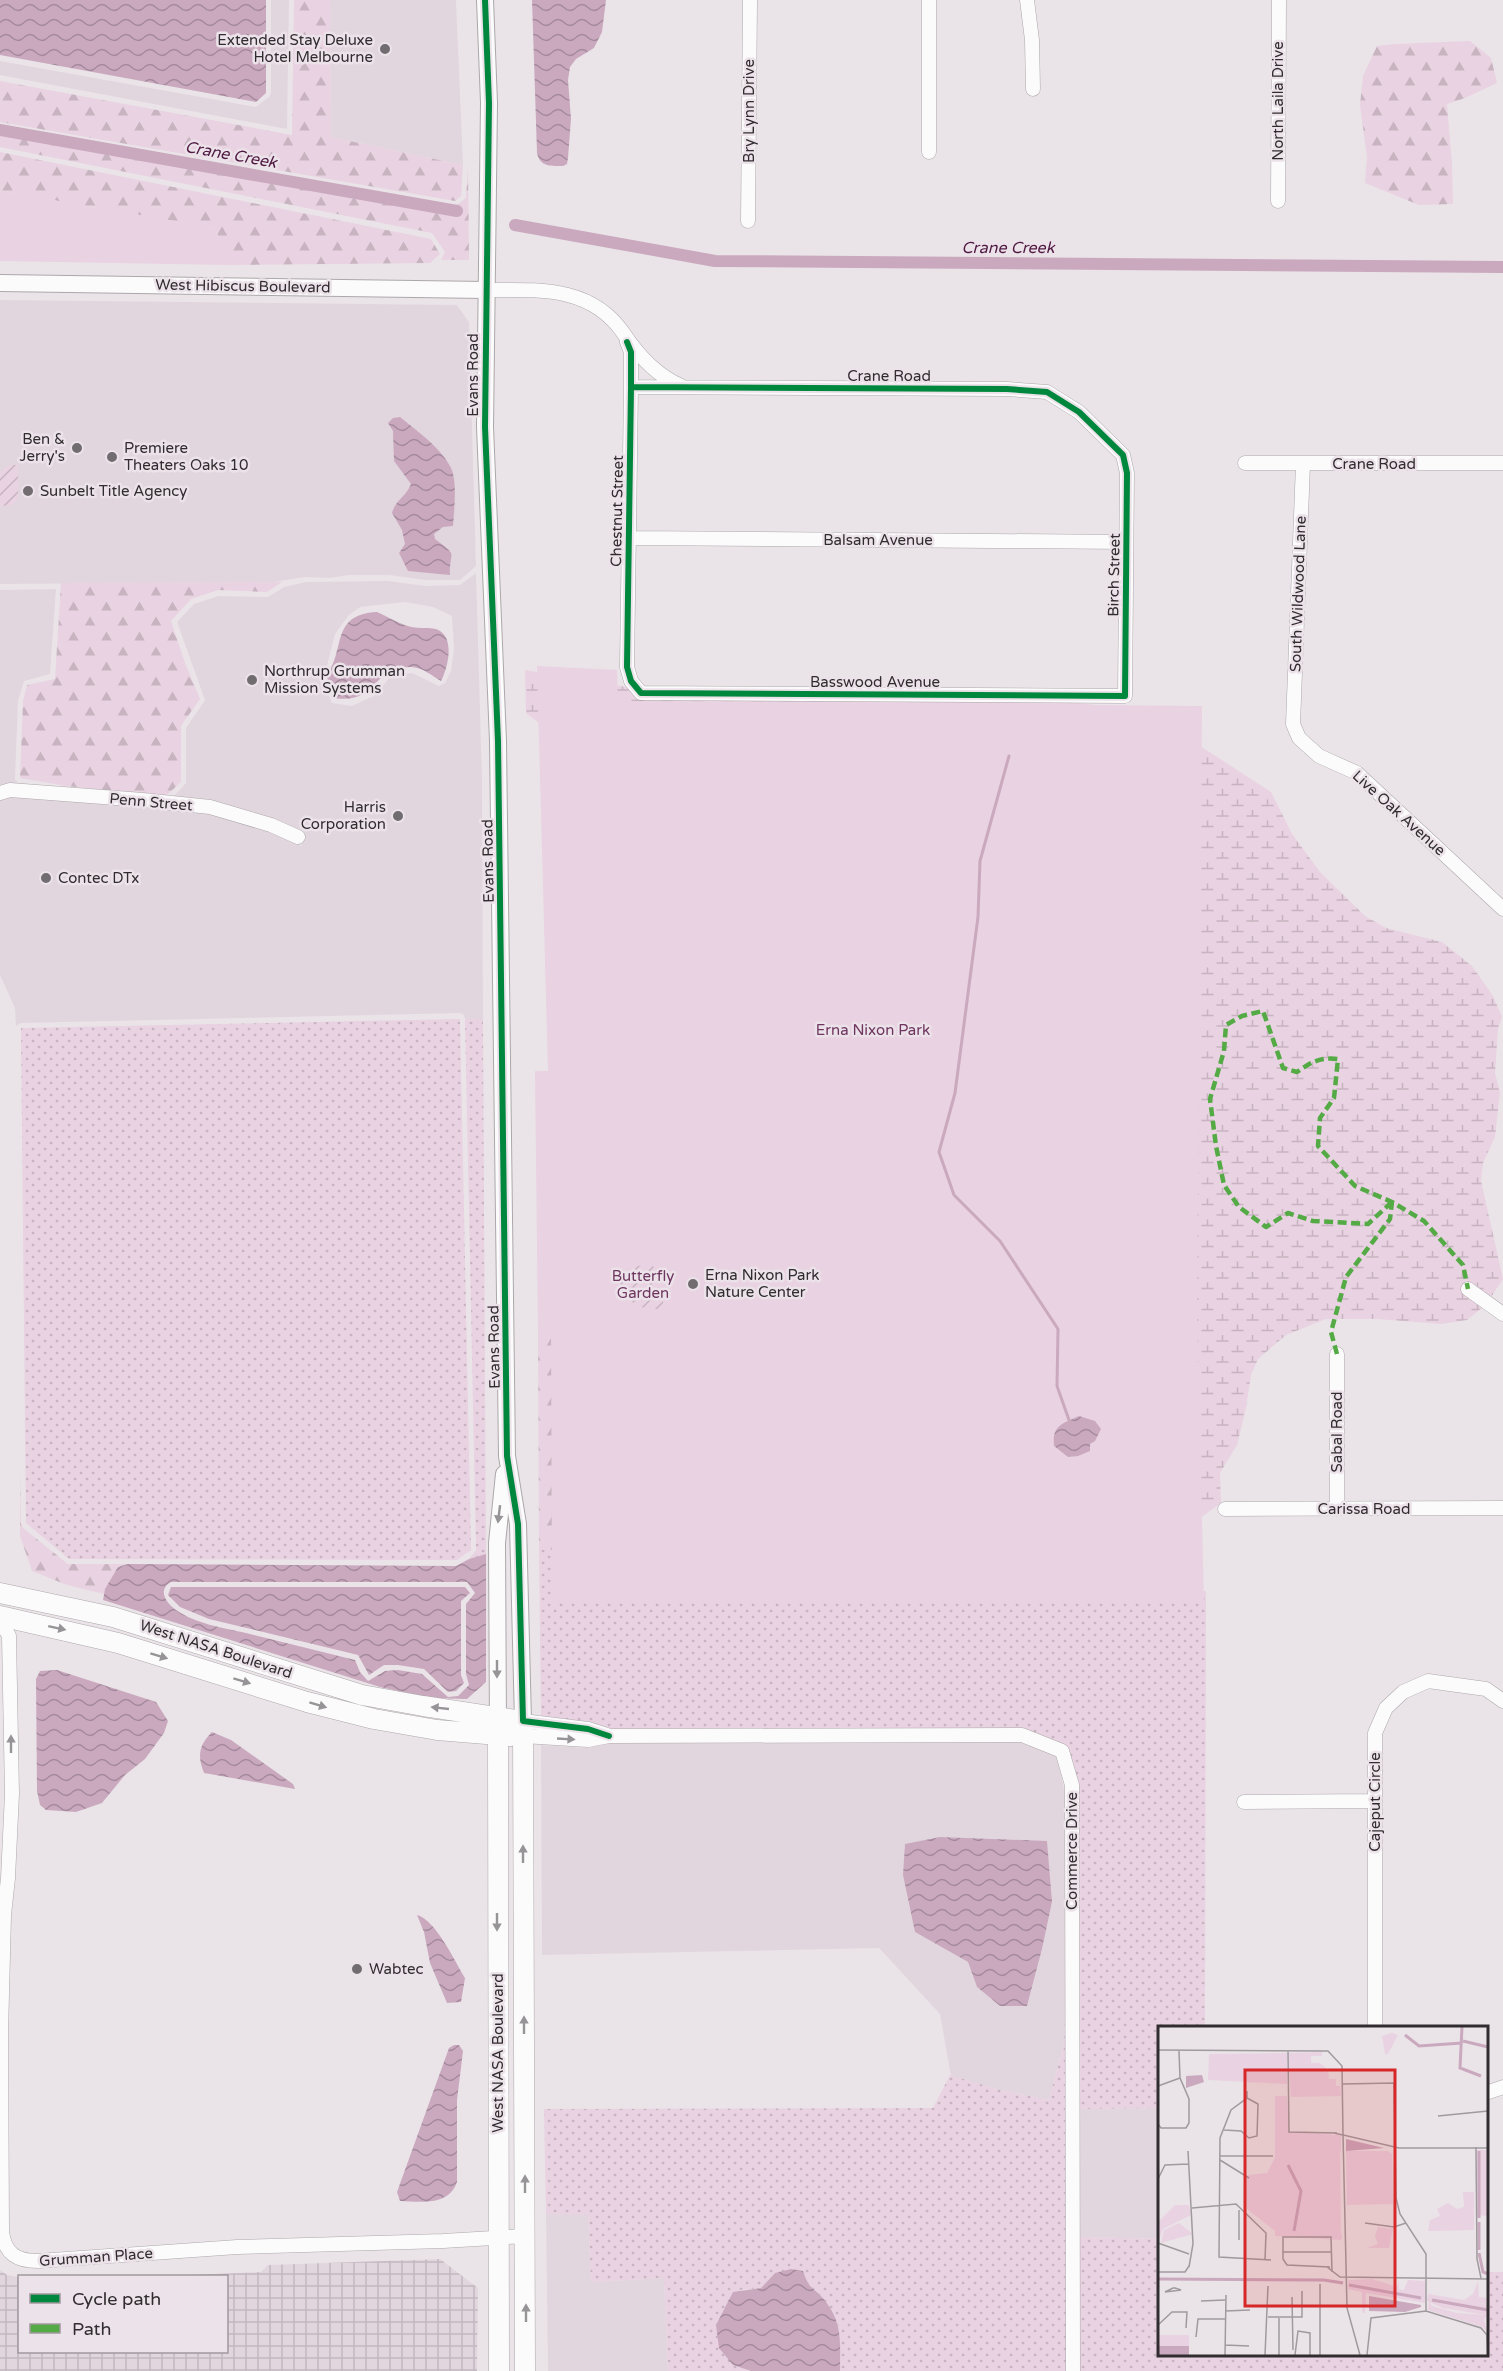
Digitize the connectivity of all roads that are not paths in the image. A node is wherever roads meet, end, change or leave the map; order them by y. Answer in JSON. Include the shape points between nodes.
{"nodes":[{"id":1,"x":484,"y":0,"type":"edge"},
{"id":2,"x":750,"y":0,"type":"edge"},
{"id":3,"x":929,"y":0,"type":"edge"},
{"id":4,"x":1027,"y":0,"type":"edge"},
{"id":5,"x":1279,"y":0,"type":"edge"},
{"id":6,"x":1033,"y":89,"type":"dead end"},
{"id":7,"x":929,"y":152,"type":"dead end"},
{"id":8,"x":1278,"y":201,"type":"dead end"},
{"id":9,"x":748,"y":221,"type":"dead end"},
{"id":10,"x":0,"y":283,"type":"edge"},
{"id":11,"x":486,"y":290,"type":"junction"},
{"id":12,"x":627,"y":342,"type":"junction"},
{"id":13,"x":631,"y":387,"type":"junction"},
{"id":14,"x":683,"y":387,"type":"junction"},
{"id":15,"x":1123,"y":455,"type":"joint"},
{"id":16,"x":1245,"y":463,"type":"dead end"},
{"id":17,"x":1503,"y":463,"type":"edge"},
{"id":18,"x":1303,"y":464,"type":"junction"},
{"id":19,"x":629,"y":538,"type":"junction"},
{"id":20,"x":1126,"y":542,"type":"junction"},
{"id":21,"x":631,"y":681,"type":"joint"},
{"id":22,"x":1125,"y":696,"type":"joint"},
{"id":23,"x":1293,"y":724,"type":"joint"},
{"id":24,"x":0,"y":793,"type":"edge"},
{"id":25,"x":298,"y":837,"type":"dead end"},
{"id":26,"x":1503,"y":909,"type":"edge"},
{"id":27,"x":1468,"y":1289,"type":"dead end"},
{"id":28,"x":1503,"y":1314,"type":"edge"},
{"id":29,"x":1337,"y":1354,"type":"dead end"},
{"id":30,"x":507,"y":1456,"type":"junction"},
{"id":31,"x":1503,"y":1508,"type":"edge"},
{"id":32,"x":1225,"y":1509,"type":"dead end"},
{"id":33,"x":1337,"y":1509,"type":"junction"},
{"id":34,"x":0,"y":1593,"type":"edge"},
{"id":35,"x":0,"y":1618,"type":"edge"},
{"id":36,"x":1503,"y":1701,"type":"edge"},
{"id":37,"x":498,"y":1726,"type":"junction"},
{"id":38,"x":523,"y":1729,"type":"junction"},
{"id":39,"x":1375,"y":1801,"type":"junction"},
{"id":40,"x":1244,"y":1802,"type":"dead end"},
{"id":41,"x":0,"y":1898,"type":"edge"},
{"id":42,"x":4,"y":1915,"type":"junction"},
{"id":43,"x":1375,"y":2026,"type":"edge"},
{"id":44,"x":1503,"y":2087,"type":"edge"},
{"id":45,"x":1488,"y":2092,"type":"edge"},
{"id":46,"x":525,"y":2236,"type":"junction"},
{"id":47,"x":498,"y":2237,"type":"junction"},
{"id":48,"x":499,"y":2371,"type":"edge"},
{"id":49,"x":525,"y":2371,"type":"edge"},
{"id":50,"x":1073,"y":2371,"type":"edge"}],
"edges":[{"from":1,"to":11,"type":"street","name":"Evans Road","via":[[489,103]]},
{"from":2,"to":9,"type":"street","name":"Bry Lynn Drive"},
{"from":3,"to":7,"type":"street"},
{"from":4,"to":6,"type":"street"},
{"from":5,"to":8,"type":"street","name":"North Laila Drive"},
{"from":10,"to":11,"type":"street","name":"West Hibiscus Boulevard"},
{"from":11,"to":12,"type":"street","via":[[552,290],[578,298],[606,313]]},
{"from":11,"to":30,"type":"street","name":"Evans Road","via":[[485,427],[498,741]]},
{"from":12,"to":13,"type":"street","name":"Chestnut Street","via":[[631,352]]},
{"from":12,"to":14,"type":"street","via":[[669,381]]},
{"from":13,"to":14,"type":"street","name":"Crane Road"},
{"from":13,"to":19,"type":"street","name":"Chestnut Street"},
{"from":14,"to":15,"type":"street","name":"Crane Road","via":[[1047,392],[1078,412]]},
{"from":15,"to":20,"type":"street","name":"Birch Street","via":[[1127,473]]},
{"from":16,"to":18,"type":"street","name":"Crane Road"},
{"from":17,"to":18,"type":"street","name":"Crane Road"},
{"from":18,"to":23,"type":"street","name":"South Wildwood Lane"},
{"from":19,"to":20,"type":"street","name":"Balsam Avenue"},
{"from":19,"to":21,"type":"street","name":"Chestnut Street","via":[[627,667]]},
{"from":20,"to":22,"type":"street","name":"Birch Street"},
{"from":21,"to":22,"type":"street","name":"Basswood Avenue","via":[[641,693]]},
{"from":23,"to":26,"type":"street","name":"Live Oak Avenue","via":[[1299,738],[1319,756],[1357,772]]},
{"from":24,"to":25,"type":"street","name":"Penn Street","via":[[10,790],[210,807]]},
{"from":27,"to":28,"type":"street"},
{"from":29,"to":33,"type":"street","name":"Sabal Road"},
{"from":30,"to":37,"type":"street","name":"Evans Road","one_way":true,"via":[[497,1543]]},
{"from":30,"to":38,"type":"street","name":"Evans Road","via":[[518,1524]]},
{"from":31,"to":33,"type":"street","name":"Carissa Road"},
{"from":32,"to":33,"type":"street","name":"Carissa Road"},
{"from":37,"to":34,"type":"main road","name":"West NASA Boulevard","one_way":true,"via":[[362,1695],[112,1617]]},
{"from":35,"to":37,"type":"main road","name":"West NASA Boulevard","one_way":true,"via":[[118,1643],[363,1717],[437,1730]]},
{"from":42,"to":35,"type":"street","one_way":true,"via":[[12,1794],[11,1694],[9,1636]]},
{"from":36,"to":39,"type":"street","name":"Cajeput Circle","via":[[1486,1689],[1428,1682],[1403,1692],[1386,1708],[1375,1733]]},
{"from":37,"to":38,"type":"main road","name":"West NASA Boulevard"},
{"from":37,"to":47,"type":"main road","name":"West NASA Boulevard","one_way":true},
{"from":46,"to":38,"type":"main road","name":"West NASA Boulevard","one_way":true},
{"from":38,"to":50,"type":"street","name":"Commerce Drive","via":[[588,1740],[609,1736],[1022,1735],[1062,1751],[1072,1785]]},
{"from":39,"to":40,"type":"street"},
{"from":39,"to":43,"type":"street","name":"Cajeput Circle"},
{"from":41,"to":42,"type":"street"},
{"from":42,"to":47,"type":"street","name":"Grumman Place","via":[[2,2232],[6,2248],[15,2257],[38,2261],[214,2248]]},
{"from":44,"to":45,"type":"street"},
{"from":46,"to":47,"type":"street","name":"Grumman Place"},
{"from":49,"to":46,"type":"main road","name":"West NASA Boulevard","one_way":true},
{"from":47,"to":48,"type":"main road","name":"West NASA Boulevard"}]}
